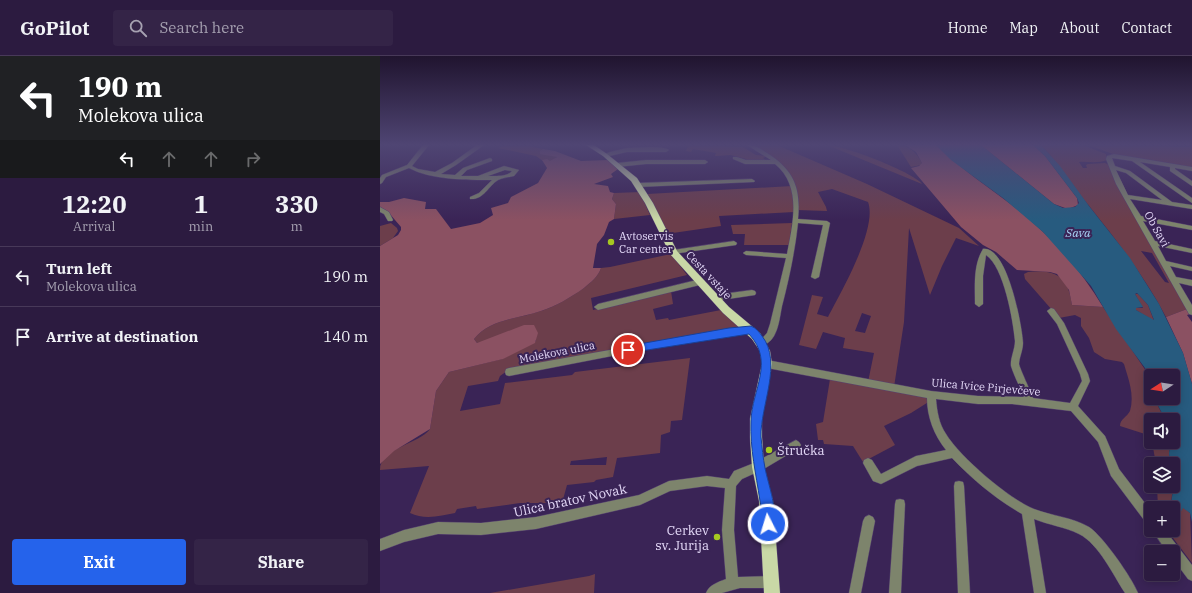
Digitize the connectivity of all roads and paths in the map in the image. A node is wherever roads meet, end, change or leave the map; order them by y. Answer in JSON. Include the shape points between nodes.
{"nodes":[{"id":1,"x":399,"y":170,"type":"edge"},
{"id":2,"x":417,"y":170,"type":"edge"},
{"id":3,"x":443,"y":170,"type":"edge"},
{"id":4,"x":464,"y":170,"type":"edge"},
{"id":5,"x":499,"y":170,"type":"edge"},
{"id":6,"x":516,"y":170,"type":"edge"},
{"id":7,"x":622,"y":170,"type":"edge"},
{"id":8,"x":783,"y":170,"type":"edge"},
{"id":9,"x":1113,"y":170,"type":"edge"},
{"id":10,"x":1122,"y":170,"type":"edge"},
{"id":11,"x":1149,"y":170,"type":"edge"},
{"id":12,"x":1172,"y":170,"type":"edge"},
{"id":13,"x":436,"y":174,"type":"junction"},
{"id":14,"x":456,"y":177,"type":"junction"},
{"id":15,"x":479,"y":178,"type":"junction"},
{"id":16,"x":496,"y":178,"type":"junction"},
{"id":17,"x":752,"y":181,"type":"dead end"},
{"id":18,"x":380,"y":182,"type":"edge"},
{"id":19,"x":1192,"y":184,"type":"edge"},
{"id":20,"x":638,"y":185,"type":"junction"},
{"id":21,"x":1126,"y":196,"type":"junction"},
{"id":22,"x":472,"y":198,"type":"dead end"},
{"id":23,"x":1192,"y":201,"type":"edge"},
{"id":24,"x":1170,"y":203,"type":"junction"},
{"id":25,"x":1192,"y":207,"type":"edge"},
{"id":26,"x":380,"y":209,"type":"edge"},
{"id":27,"x":1139,"y":218,"type":"junction"},
{"id":28,"x":390,"y":220,"type":"dead end"},
{"id":29,"x":795,"y":221,"type":"junction"},
{"id":30,"x":1192,"y":228,"type":"edge"},
{"id":31,"x":734,"y":243,"type":"dead end"},
{"id":32,"x":1153,"y":243,"type":"junction"},
{"id":33,"x":1192,"y":251,"type":"edge"},
{"id":34,"x":673,"y":252,"type":"junction"},
{"id":35,"x":746,"y":253,"type":"dead end"},
{"id":36,"x":789,"y":256,"type":"junction"},
{"id":37,"x":1164,"y":264,"type":"junction"},
{"id":38,"x":1192,"y":269,"type":"edge"},
{"id":39,"x":815,"y":277,"type":"dead end"},
{"id":40,"x":1173,"y":279,"type":"junction"},
{"id":41,"x":701,"y":282,"type":"junction"},
{"id":42,"x":1192,"y":283,"type":"edge"},
{"id":43,"x":752,"y":293,"type":"dead end"},
{"id":44,"x":715,"y":298,"type":"junction"},
{"id":45,"x":979,"y":304,"type":"dead end"},
{"id":46,"x":598,"y":307,"type":"dead end"},
{"id":47,"x":1191,"y":309,"type":"edge"},
{"id":48,"x":1051,"y":311,"type":"dead end"},
{"id":49,"x":751,"y":330,"type":"junction"},
{"id":50,"x":762,"y":343,"type":"junction"},
{"id":51,"x":767,"y":364,"type":"junction"},
{"id":52,"x":509,"y":372,"type":"dead end"},
{"id":53,"x":932,"y":395,"type":"junction"},
{"id":54,"x":1030,"y":402,"type":"junction"},
{"id":55,"x":1073,"y":407,"type":"junction"},
{"id":56,"x":796,"y":445,"type":"dead end"},
{"id":57,"x":954,"y":453,"type":"junction"},
{"id":58,"x":868,"y":463,"type":"dead end"},
{"id":59,"x":758,"y":467,"type":"junction"},
{"id":60,"x":731,"y":484,"type":"junction"},
{"id":61,"x":959,"y":486,"type":"dead end"},
{"id":62,"x":900,"y":504,"type":"dead end"},
{"id":63,"x":1027,"y":511,"type":"junction"},
{"id":64,"x":1144,"y":511,"type":"edge"},
{"id":65,"x":869,"y":521,"type":"dead end"},
{"id":66,"x":1163,"y":537,"type":"edge"},
{"id":67,"x":380,"y":546,"type":"edge"},
{"id":68,"x":1192,"y":575,"type":"edge"},
{"id":69,"x":732,"y":582,"type":"junction"},
{"id":70,"x":771,"y":587,"type":"edge"},
{"id":71,"x":712,"y":593,"type":"edge"},
{"id":72,"x":855,"y":593,"type":"edge"},
{"id":73,"x":894,"y":593,"type":"edge"},
{"id":74,"x":964,"y":593,"type":"edge"},
{"id":75,"x":1040,"y":593,"type":"edge"},
{"id":76,"x":1132,"y":593,"type":"edge"}],
"edges":[{"from":1,"to":18,"type":"street","via":[[384,176]]},
{"from":2,"to":13,"type":"street"},
{"from":3,"to":13,"type":"street"},
{"from":4,"to":14,"type":"street"},
{"from":5,"to":15,"type":"street"},
{"from":6,"to":16,"type":"street","via":[[515,174],[508,177]]},
{"from":7,"to":20,"type":"main road","name":"Cesta vstaje"},
{"from":8,"to":29,"type":"street","via":[[793,183],[796,200]]},
{"from":9,"to":21,"type":"street","name":"Ob Savi"},
{"from":10,"to":24,"type":"street"},
{"from":11,"to":23,"type":"street"},
{"from":12,"to":19,"type":"street"},
{"from":13,"to":14,"type":"street"},
{"from":14,"to":15,"type":"street"},
{"from":15,"to":16,"type":"street"},
{"from":16,"to":22,"type":"street","via":[[481,194]]},
{"from":17,"to":20,"type":"street"},
{"from":20,"to":34,"type":"main road","name":"Cesta vstaje"},
{"from":21,"to":24,"type":"street"},
{"from":21,"to":27,"type":"street","name":"Ob Savi"},
{"from":24,"to":25,"type":"street"},
{"from":26,"to":28,"type":"street","via":[[387,213]]},
{"from":27,"to":30,"type":"street"},
{"from":27,"to":32,"type":"street","name":"Ob Savi"},
{"from":29,"to":36,"type":"street"},
{"from":29,"to":39,"type":"street","via":[[827,223]]},
{"from":31,"to":34,"type":"street"},
{"from":32,"to":33,"type":"street"},
{"from":32,"to":37,"type":"street","name":"Ob Savi"},
{"from":34,"to":41,"type":"main road","name":"Cesta vstaje"},
{"from":35,"to":36,"type":"street"},
{"from":36,"to":50,"type":"street","via":[[772,329]]},
{"from":37,"to":38,"type":"street"},
{"from":37,"to":40,"type":"street","name":"Ob Savi"},
{"from":40,"to":42,"type":"street"},
{"from":40,"to":47,"type":"street","name":"Ob Savi"},
{"from":41,"to":44,"type":"main road","name":"Cesta vstaje"},
{"from":41,"to":46,"type":"street"},
{"from":43,"to":44,"type":"street"},
{"from":44,"to":49,"type":"main road","name":"Cesta vstaje"},
{"from":45,"to":54,"type":"street","via":[[979,279],[984,251],[990,253],[997,261],[1004,274],[1019,341],[1015,364]]},
{"from":48,"to":55,"type":"street","via":[[1060,323],[1086,381]]},
{"from":49,"to":50,"type":"main road","name":"Cesta vstaje"},
{"from":49,"to":52,"type":"street","name":"Molekova ulica","via":[[664,343]]},
{"from":50,"to":51,"type":"main road"},
{"from":51,"to":53,"type":"street","name":"Ulica Ivice Pirjevčeve"},
{"from":51,"to":59,"type":"main road","via":[[756,419]]},
{"from":53,"to":54,"type":"street","name":"Ulica Ivice Pirjevčeve"},
{"from":53,"to":57,"type":"street","via":[[931,405],[937,424],[945,442]]},
{"from":54,"to":55,"type":"street","name":"Ulica Ivice Pirjevčeve","via":[[1047,406]]},
{"from":55,"to":64,"type":"street","via":[[1102,439],[1115,472]]},
{"from":56,"to":59,"type":"street"},
{"from":57,"to":58,"type":"street","via":[[911,463],[881,479]]},
{"from":57,"to":63,"type":"street","via":[[988,484]]},
{"from":59,"to":60,"type":"street","via":[[738,475]]},
{"from":59,"to":70,"type":"main road","via":[[766,501]]},
{"from":60,"to":67,"type":"street","name":"Ulica bratov Novak","via":[[708,481],[669,486],[640,500],[536,523],[482,529],[438,528],[404,536]]},
{"from":60,"to":69,"type":"street","via":[[728,530]]},
{"from":61,"to":74,"type":"street"},
{"from":62,"to":73,"type":"street"},
{"from":63,"to":75,"type":"street"},
{"from":63,"to":76,"type":"street","via":[[1085,531],[1096,540]]},
{"from":65,"to":72,"type":"street"},
{"from":66,"to":68,"type":"street"},
{"from":69,"to":70,"type":"street"},
{"from":69,"to":71,"type":"street"}]}
